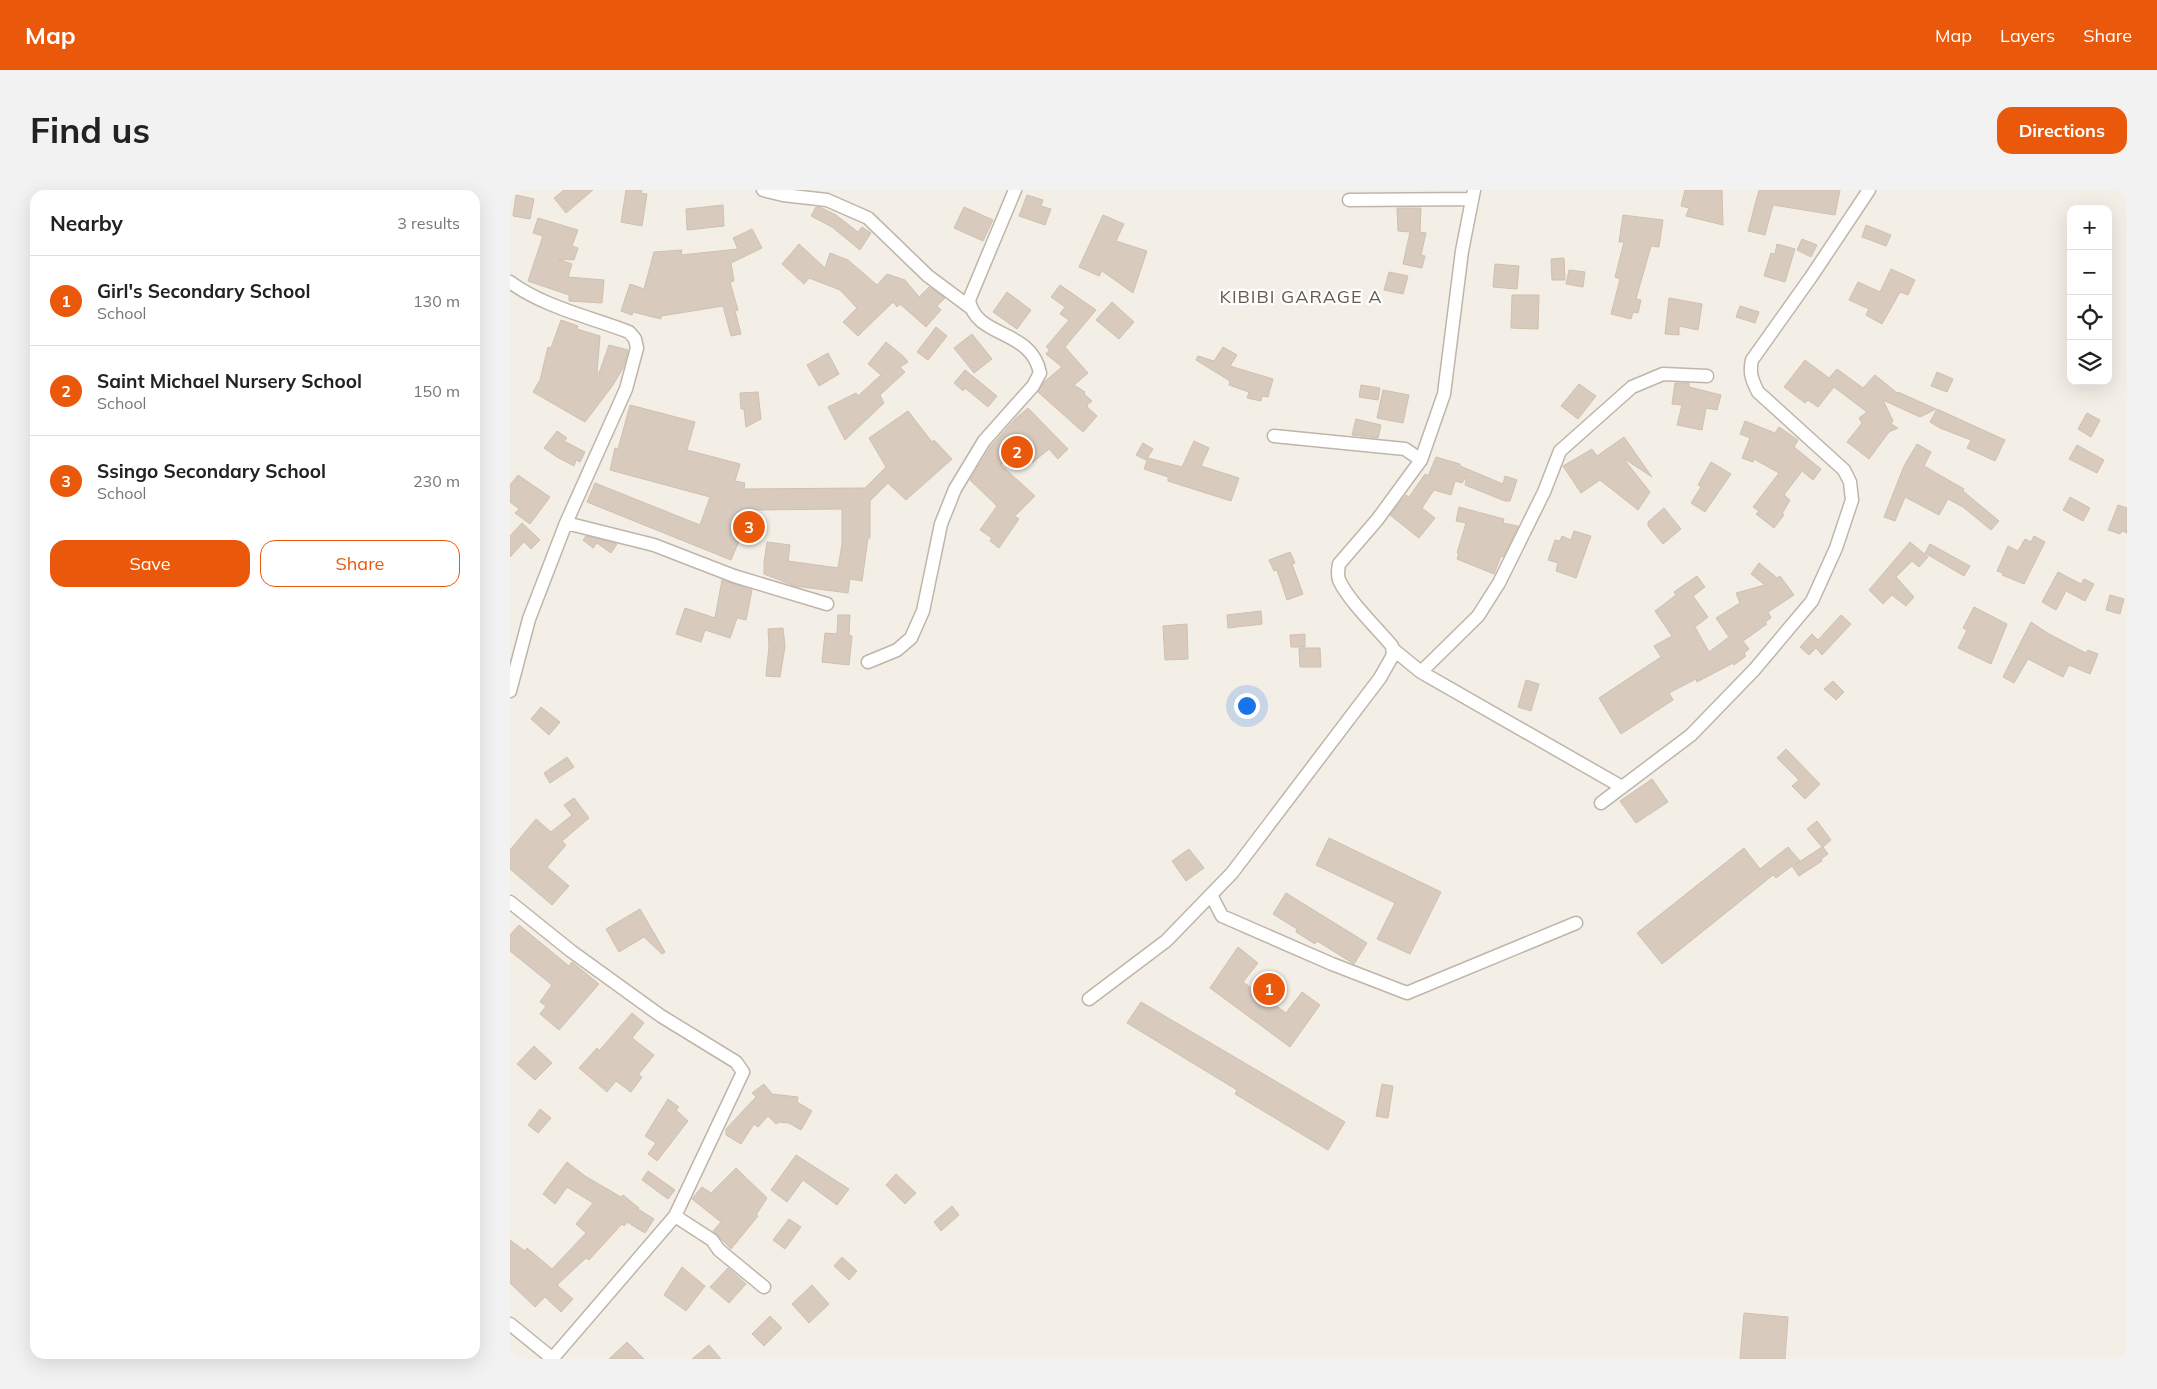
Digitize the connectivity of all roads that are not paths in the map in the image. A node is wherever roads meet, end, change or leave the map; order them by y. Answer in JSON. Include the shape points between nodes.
{"nodes":[{"id":1,"x":763,"y":190,"type":"edge"},
{"id":2,"x":1015,"y":190,"type":"edge"},
{"id":3,"x":1869,"y":190,"type":"edge"},
{"id":4,"x":1473,"y":195,"type":"edge"},
{"id":5,"x":1349,"y":200,"type":"dead end"},
{"id":6,"x":510,"y":282,"type":"edge"},
{"id":7,"x":971,"y":308,"type":"junction"},
{"id":8,"x":1707,"y":376,"type":"dead end"},
{"id":9,"x":1274,"y":436,"type":"dead end"},
{"id":10,"x":1421,"y":460,"type":"junction"},
{"id":11,"x":566,"y":523,"type":"junction"},
{"id":12,"x":827,"y":604,"type":"dead end"},
{"id":13,"x":1394,"y":650,"type":"junction"},
{"id":14,"x":868,"y":662,"type":"dead end"},
{"id":15,"x":1421,"y":672,"type":"junction"},
{"id":16,"x":510,"y":691,"type":"edge"},
{"id":17,"x":1622,"y":787,"type":"junction"},
{"id":18,"x":1601,"y":803,"type":"dead end"},
{"id":19,"x":1211,"y":895,"type":"junction"},
{"id":20,"x":510,"y":902,"type":"edge"},
{"id":21,"x":1576,"y":923,"type":"dead end"},
{"id":22,"x":1089,"y":999,"type":"dead end"},
{"id":23,"x":675,"y":1216,"type":"junction"},
{"id":24,"x":764,"y":1287,"type":"dead end"},
{"id":25,"x":510,"y":1324,"type":"edge"},
{"id":26,"x":552,"y":1359,"type":"edge"}],
"edges":[{"from":1,"to":7,"type":"street","via":[[827,200],[868,218],[928,276]]},
{"from":2,"to":7,"type":"street","via":[[972,289]]},
{"from":3,"to":17,"type":"street","via":[[1752,360],[1750,369],[1758,392],[1844,470],[1850,482],[1852,500],[1836,548],[1812,600],[1754,670],[1691,735]]},
{"from":4,"to":5,"type":"street"},
{"from":4,"to":10,"type":"street","via":[[1462,251],[1444,394]]},
{"from":6,"to":11,"type":"street","via":[[560,307],[629,332],[635,339],[637,348],[626,389]]},
{"from":7,"to":14,"type":"street","via":[[978,319],[1029,348],[1038,362],[1040,373],[1033,386],[984,441],[955,489],[941,524],[923,610],[911,638],[897,650]]},
{"from":8,"to":15,"type":"street","via":[[1663,374],[1632,387],[1560,451],[1544,492],[1499,584],[1478,616]]},
{"from":9,"to":10,"type":"street","via":[[1405,449]]},
{"from":10,"to":13,"type":"street","via":[[1377,520],[1339,564],[1337,573],[1339,581]]},
{"from":11,"to":12,"type":"street","via":[[654,545],[734,576]]},
{"from":11,"to":16,"type":"street","via":[[529,619]]},
{"from":13,"to":15,"type":"street"},
{"from":13,"to":19,"type":"street","via":[[1380,678],[1264,833]]},
{"from":15,"to":17,"type":"street"},
{"from":17,"to":18,"type":"street"},
{"from":19,"to":21,"type":"street","via":[[1222,916],[1407,993]]},
{"from":19,"to":22,"type":"street","via":[[1166,941]]},
{"from":20,"to":23,"type":"street","via":[[571,952],[661,1016],[736,1062],[743,1072]]},
{"from":23,"to":24,"type":"street","via":[[712,1240],[719,1250]]},
{"from":23,"to":26,"type":"street"},
{"from":25,"to":26,"type":"street"}]}
